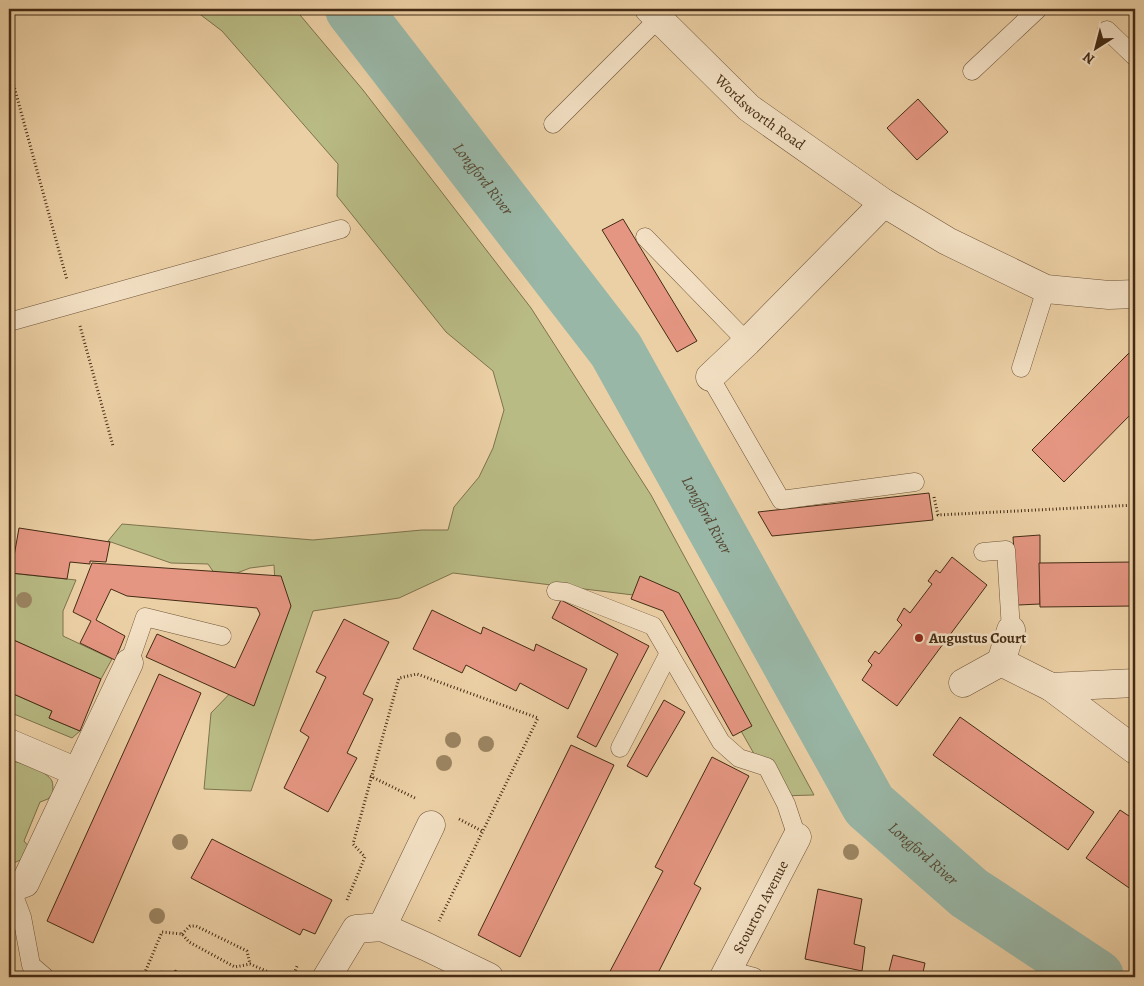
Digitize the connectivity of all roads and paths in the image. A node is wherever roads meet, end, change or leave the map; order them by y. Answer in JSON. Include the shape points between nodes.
{"nodes":[{"id":1,"x":1038,"y":9,"type":"edge"},
{"id":2,"x":659,"y":12,"type":"edge"},
{"id":3,"x":1107,"y":30,"type":"dead end"},
{"id":4,"x":1135,"y":57,"type":"edge"},
{"id":5,"x":9,"y":68,"type":"edge"},
{"id":6,"x":972,"y":71,"type":"dead end"},
{"id":7,"x":553,"y":124,"type":"dead end"},
{"id":8,"x":884,"y":203,"type":"junction"},
{"id":9,"x":341,"y":229,"type":"dead end"},
{"id":10,"x":644,"y":236,"type":"dead end"},
{"id":11,"x":69,"y":285,"type":"dead end"},
{"id":12,"x":1046,"y":289,"type":"junction"},
{"id":13,"x":1135,"y":294,"type":"edge"},
{"id":14,"x":78,"y":318,"type":"dead end"},
{"id":15,"x":9,"y":322,"type":"edge"},
{"id":16,"x":747,"y":342,"type":"junction"},
{"id":17,"x":1021,"y":368,"type":"dead end"},
{"id":18,"x":710,"y":377,"type":"joint"},
{"id":19,"x":113,"y":446,"type":"dead end"},
{"id":20,"x":915,"y":482,"type":"joint"},
{"id":21,"x":1135,"y":505,"type":"edge"},
{"id":22,"x":983,"y":552,"type":"dead end"},
{"id":23,"x":556,"y":591,"type":"dead end"},
{"id":24,"x":1011,"y":630,"type":"joint"},
{"id":25,"x":222,"y":636,"type":"dead end"},
{"id":26,"x":669,"y":653,"type":"junction"},
{"id":27,"x":1001,"y":662,"type":"junction"},
{"id":28,"x":129,"y":663,"type":"joint"},
{"id":29,"x":963,"y":683,"type":"dead end"},
{"id":30,"x":1135,"y":683,"type":"edge"},
{"id":31,"x":1051,"y":687,"type":"junction"},
{"id":32,"x":9,"y":743,"type":"edge"},
{"id":33,"x":620,"y":748,"type":"dead end"},
{"id":34,"x":1135,"y":750,"type":"edge"},
{"id":35,"x":77,"y":772,"type":"junction"},
{"id":36,"x":431,"y":825,"type":"dead end"},
{"id":37,"x":797,"y":837,"type":"joint"},
{"id":38,"x":10,"y":888,"type":"edge"},
{"id":39,"x":382,"y":927,"type":"junction"},
{"id":40,"x":182,"y":934,"type":"junction"},
{"id":41,"x":250,"y":964,"type":"junction"},
{"id":42,"x":726,"y":974,"type":"edge"},
{"id":43,"x":45,"y":977,"type":"edge"},
{"id":44,"x":143,"y":977,"type":"edge"},
{"id":45,"x":280,"y":977,"type":"edge"},
{"id":46,"x":327,"y":977,"type":"edge"},
{"id":47,"x":489,"y":977,"type":"edge"},
{"id":48,"x":754,"y":977,"type":"edge"}],
"edges":[{"from":1,"to":6,"type":"lane"},
{"from":2,"to":7,"type":"lane"},
{"from":2,"to":8,"type":"street","name":"Wordsworth Road","via":[[748,108]]},
{"from":3,"to":4,"type":"lane"},
{"from":5,"to":11,"type":"path"},
{"from":8,"to":12,"type":"street","name":"Wordsworth Road","via":[[947,241]]},
{"from":8,"to":16,"type":"street"},
{"from":9,"to":15,"type":"lane"},
{"from":10,"to":16,"type":"lane"},
{"from":12,"to":13,"type":"street","name":"Wordsworth Road"},
{"from":12,"to":17,"type":"lane"},
{"from":14,"to":19,"type":"path"},
{"from":16,"to":18,"type":"street"},
{"from":18,"to":20,"type":"lane","via":[[781,500]]},
{"from":20,"to":21,"type":"path","via":[[932,490],[938,515]]},
{"from":22,"to":24,"type":"lane","via":[[1006,550]]},
{"from":23,"to":26,"type":"lane","via":[[653,626]]},
{"from":24,"to":27,"type":"street"},
{"from":25,"to":28,"type":"lane","via":[[145,618]]},
{"from":26,"to":33,"type":"lane"},
{"from":26,"to":37,"type":"lane","via":[[721,742],[739,758],[767,767],[786,804]]},
{"from":27,"to":29,"type":"street"},
{"from":27,"to":31,"type":"street"},
{"from":28,"to":35,"type":"street"},
{"from":30,"to":31,"type":"street"},
{"from":31,"to":34,"type":"street"},
{"from":32,"to":35,"type":"street"},
{"from":35,"to":38,"type":"street","via":[[25,883]]},
{"from":36,"to":39,"type":"street"},
{"from":37,"to":42,"type":"street","name":"Stourton Avenue"},
{"from":38,"to":43,"type":"lane","via":[[22,917],[31,965]]},
{"from":39,"to":46,"type":"street","via":[[356,929]]},
{"from":39,"to":47,"type":"street"},
{"from":40,"to":41,"type":"path","via":[[189,942],[235,967]]},
{"from":40,"to":41,"type":"path","via":[[190,926],[196,926],[247,952]]},
{"from":40,"to":44,"type":"path","via":[[162,932]]},
{"from":41,"to":45,"type":"path"},
{"from":42,"to":48,"type":"lane"}]}
